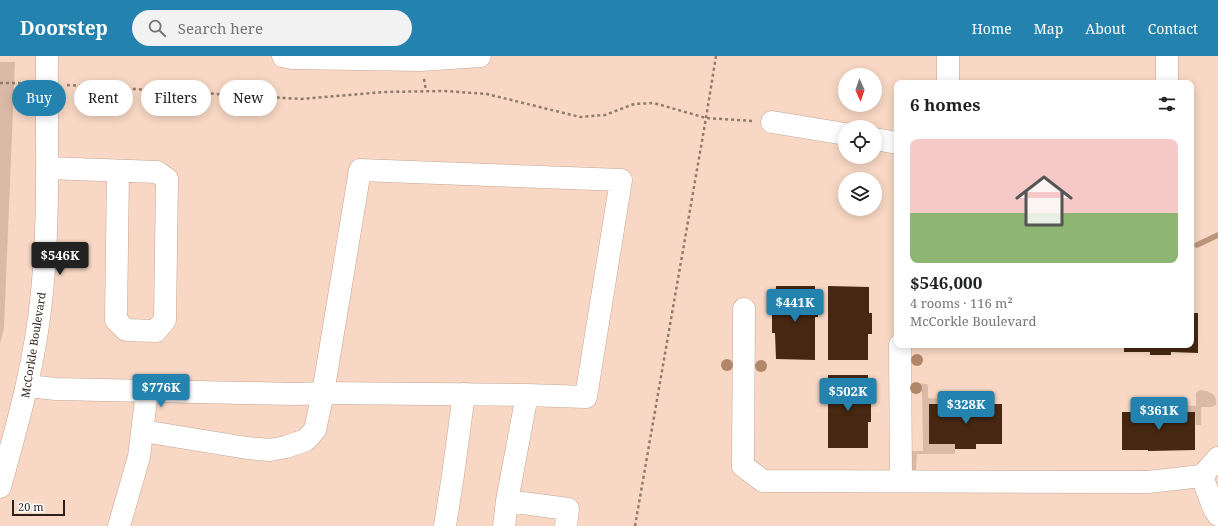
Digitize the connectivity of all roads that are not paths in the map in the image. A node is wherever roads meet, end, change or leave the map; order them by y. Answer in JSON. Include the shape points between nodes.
{"nodes":[{"id":1,"x":47,"y":56,"type":"edge"},
{"id":2,"x":284,"y":56,"type":"edge"},
{"id":3,"x":480,"y":56,"type":"edge"},
{"id":4,"x":948,"y":56,"type":"edge"},
{"id":5,"x":1167,"y":56,"type":"edge"},
{"id":6,"x":344,"y":57,"type":"edge"},
{"id":7,"x":948,"y":80,"type":"edge"},
{"id":8,"x":1167,"y":80,"type":"edge"},
{"id":9,"x":772,"y":122,"type":"road end"},
{"id":10,"x":838,"y":133,"type":"edge"},
{"id":11,"x":882,"y":140,"type":"edge"},
{"id":12,"x":894,"y":142,"type":"edge"},
{"id":13,"x":47,"y":168,"type":"junction"},
{"id":14,"x":118,"y":171,"type":"junction"},
{"id":15,"x":744,"y":309,"type":"dead end"},
{"id":16,"x":900,"y":348,"type":"edge"},
{"id":17,"x":27,"y":386,"type":"junction"},
{"id":18,"x":147,"y":391,"type":"junction"},
{"id":19,"x":323,"y":393,"type":"junction"},
{"id":20,"x":464,"y":394,"type":"junction"},
{"id":21,"x":527,"y":395,"type":"junction"},
{"id":22,"x":143,"y":431,"type":"junction"},
{"id":23,"x":1218,"y":458,"type":"edge"},
{"id":24,"x":1202,"y":476,"type":"junction"},
{"id":25,"x":901,"y":481,"type":"junction"},
{"id":26,"x":0,"y":487,"type":"edge"},
{"id":27,"x":507,"y":501,"type":"junction"},
{"id":28,"x":1218,"y":515,"type":"edge"},
{"id":29,"x":1218,"y":522,"type":"edge"},
{"id":30,"x":119,"y":526,"type":"edge"},
{"id":31,"x":445,"y":526,"type":"edge"},
{"id":32,"x":504,"y":526,"type":"edge"},
{"id":33,"x":566,"y":526,"type":"edge"},
{"id":34,"x":1209,"y":526,"type":"edge"}],
"edges":[{"from":1,"to":13,"type":"street","name":"McCorkle Boulevard"},
{"from":2,"to":6,"type":"street"},
{"from":3,"to":6,"type":"street","via":[[421,60]]},
{"from":4,"to":7,"type":"street"},
{"from":5,"to":8,"type":"street"},
{"from":9,"to":10,"type":"street"},
{"from":11,"to":12,"type":"street"},
{"from":13,"to":14,"type":"street"},
{"from":13,"to":17,"type":"street","name":"McCorkle Boulevard","via":[[39,324]]},
{"from":14,"to":14,"type":"street","via":[[158,172],[167,179],[165,320],[156,331],[126,330],[116,320]]},
{"from":15,"to":25,"type":"street","via":[[743,466],[763,480]]},
{"from":16,"to":25,"type":"street","via":[[905,375]]},
{"from":17,"to":18,"type":"street"},
{"from":17,"to":26,"type":"street","name":"McCorkle Boulevard","via":[[20,420]]},
{"from":18,"to":19,"type":"street"},
{"from":18,"to":22,"type":"street"},
{"from":19,"to":20,"type":"street"},
{"from":19,"to":21,"type":"street","via":[[360,170],[621,180],[586,397]]},
{"from":19,"to":22,"type":"street","via":[[315,430],[306,440],[286,447],[270,450],[247,448]]},
{"from":20,"to":21,"type":"street"},
{"from":20,"to":31,"type":"street"},
{"from":21,"to":27,"type":"street"},
{"from":22,"to":30,"type":"street","via":[[140,458]]},
{"from":23,"to":24,"type":"street"},
{"from":24,"to":25,"type":"street","via":[[1148,482]]},
{"from":24,"to":28,"type":"street"},
{"from":27,"to":32,"type":"street"},
{"from":27,"to":33,"type":"street","via":[[568,509]]},
{"from":29,"to":34,"type":"street"}]}
